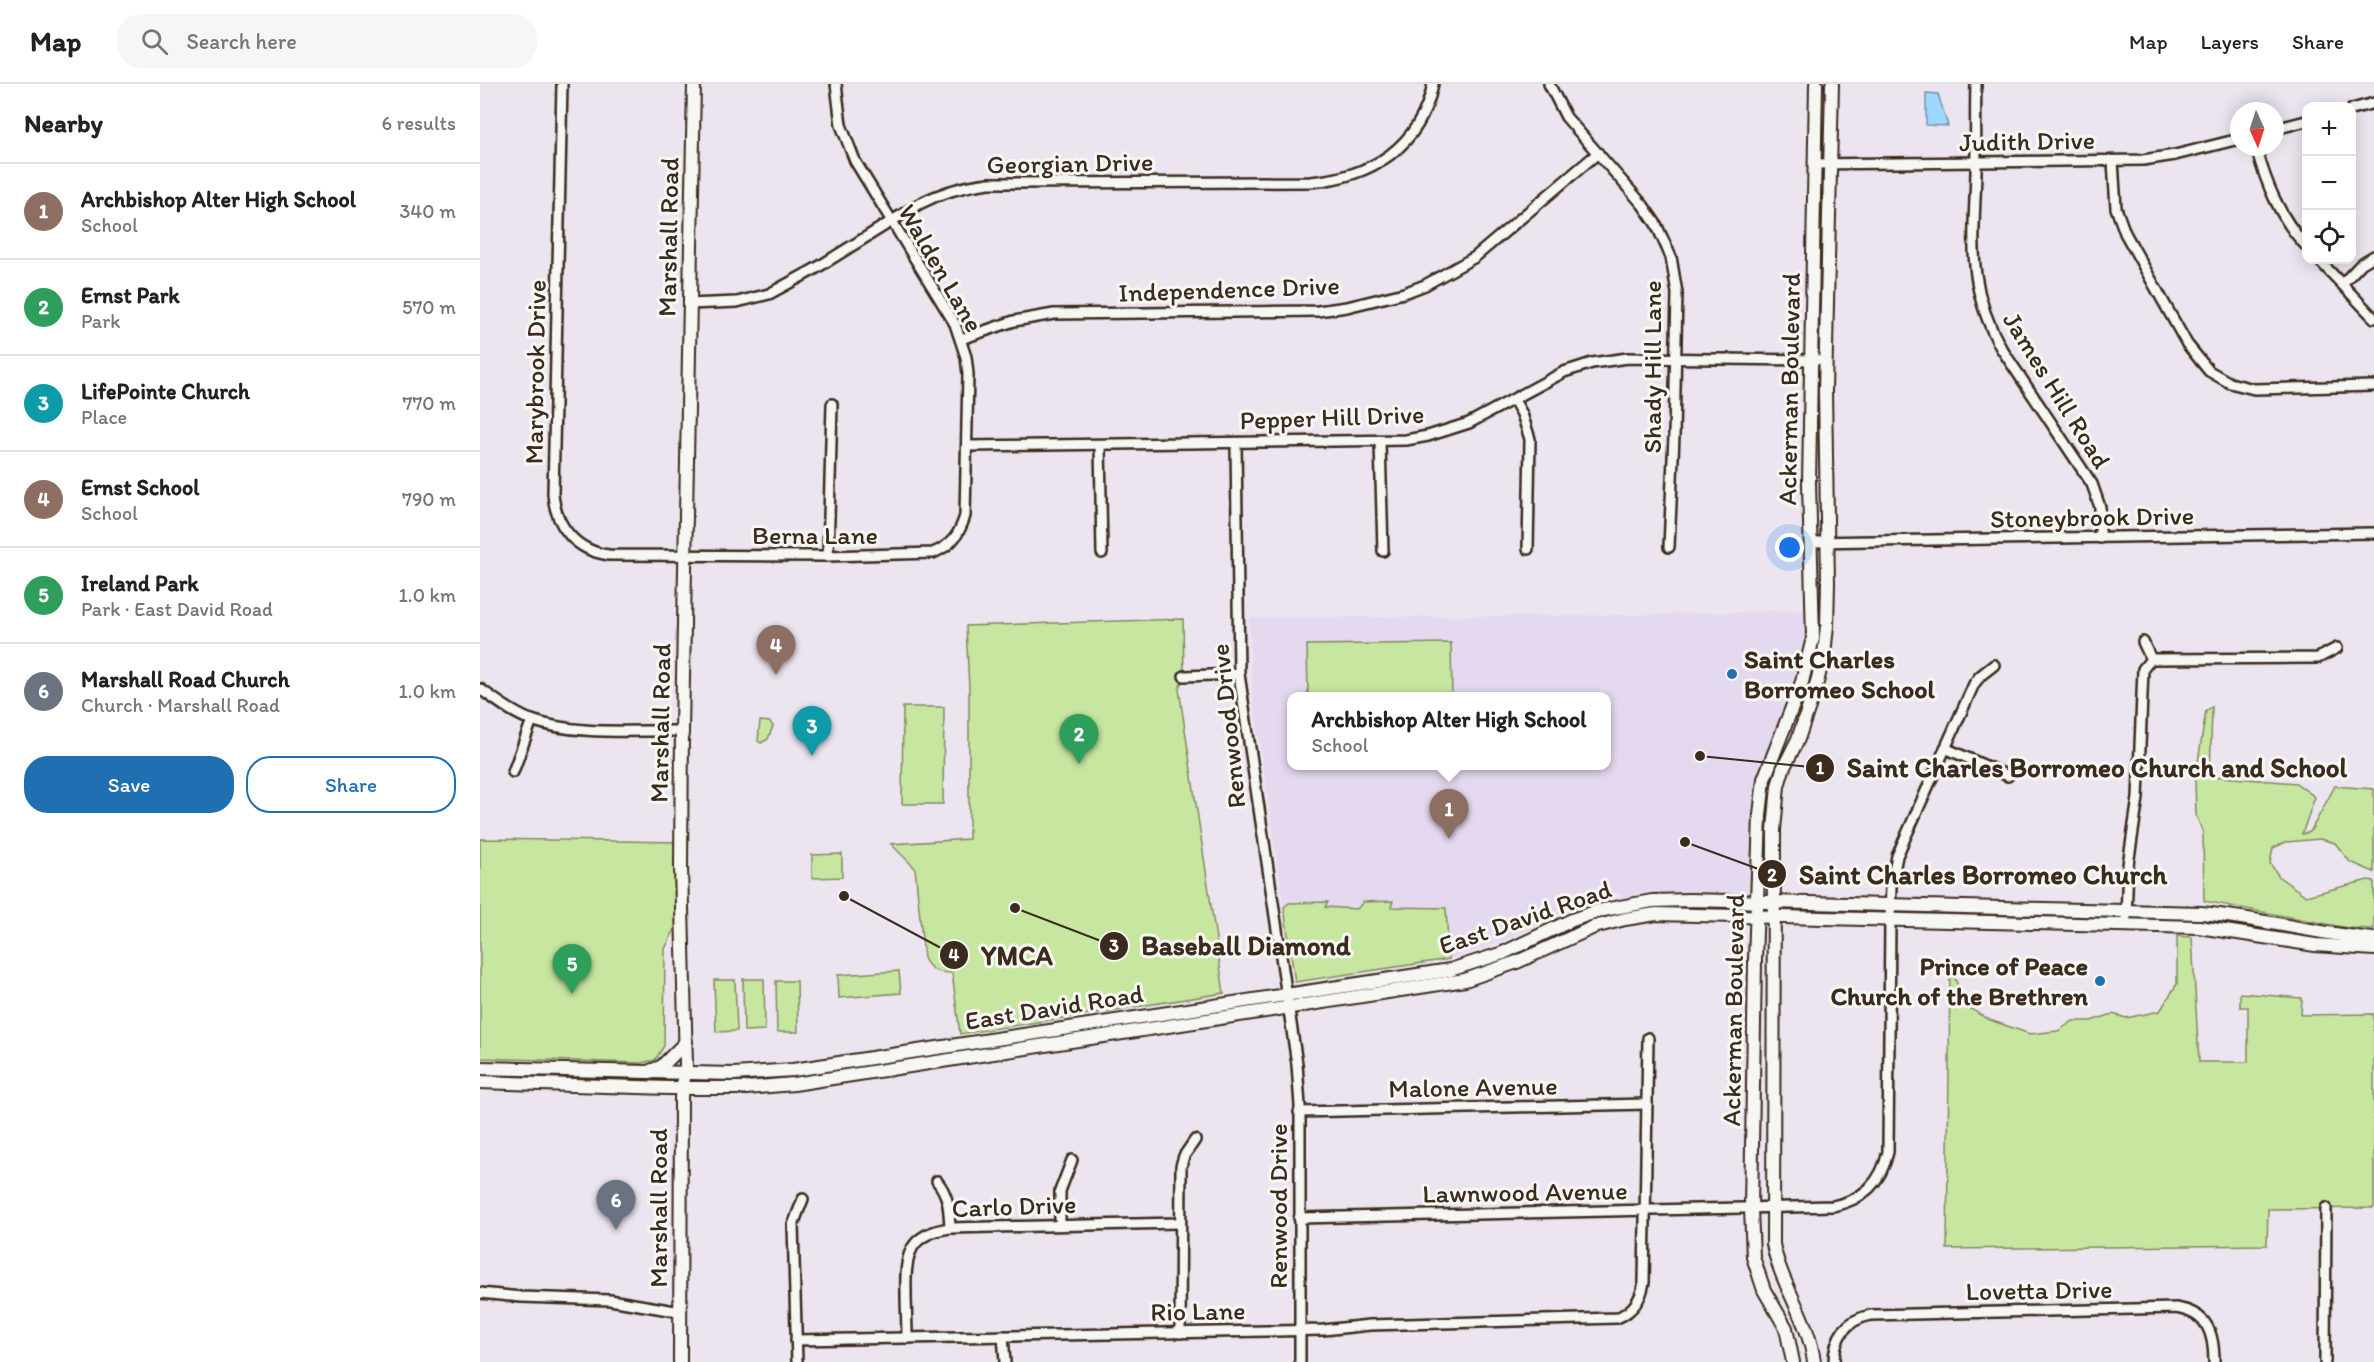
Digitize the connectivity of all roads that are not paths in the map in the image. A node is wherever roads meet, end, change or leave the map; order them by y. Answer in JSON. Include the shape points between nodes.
{"nodes":[{"id":1,"x":562,"y":84,"type":"edge"},
{"id":2,"x":694,"y":84,"type":"edge"},
{"id":3,"x":836,"y":84,"type":"edge"},
{"id":4,"x":1433,"y":84,"type":"edge"},
{"id":5,"x":1549,"y":84,"type":"edge"},
{"id":6,"x":1815,"y":84,"type":"edge"},
{"id":7,"x":1832,"y":84,"type":"edge"},
{"id":8,"x":1976,"y":84,"type":"edge"},
{"id":9,"x":2374,"y":103,"type":"edge"},
{"id":10,"x":2356,"y":107,"type":"edge"},
{"id":11,"x":2302,"y":122,"type":"edge"},
{"id":12,"x":2284,"y":127,"type":"edge"},
{"id":13,"x":2230,"y":141,"type":"edge"},
{"id":14,"x":1598,"y":153,"type":"junction"},
{"id":15,"x":2259,"y":156,"type":"edge"},
{"id":16,"x":2113,"y":161,"type":"junction"},
{"id":17,"x":1829,"y":163,"type":"junction"},
{"id":18,"x":1976,"y":163,"type":"junction"},
{"id":19,"x":1814,"y":164,"type":"junction"},
{"id":20,"x":891,"y":222,"type":"junction"},
{"id":21,"x":2302,"y":240,"type":"edge"},
{"id":22,"x":2374,"y":256,"type":"edge"},
{"id":23,"x":2323,"y":264,"type":"edge"},
{"id":24,"x":2343,"y":283,"type":"junction"},
{"id":25,"x":689,"y":304,"type":"junction"},
{"id":26,"x":2374,"y":318,"type":"edge"},
{"id":27,"x":962,"y":339,"type":"junction"},
{"id":28,"x":1676,"y":359,"type":"junction"},
{"id":29,"x":1811,"y":360,"type":"junction"},
{"id":30,"x":1826,"y":361,"type":"junction"},
{"id":31,"x":2374,"y":386,"type":"edge"},
{"id":32,"x":1514,"y":400,"type":"junction"},
{"id":33,"x":832,"y":404,"type":"dead end"},
{"id":34,"x":1380,"y":442,"type":"junction"},
{"id":35,"x":1236,"y":443,"type":"junction"},
{"id":36,"x":1100,"y":445,"type":"junction"},
{"id":37,"x":967,"y":446,"type":"junction"},
{"id":38,"x":2374,"y":533,"type":"edge"},
{"id":39,"x":2100,"y":538,"type":"junction"},
{"id":40,"x":1811,"y":542,"type":"junction"},
{"id":41,"x":1826,"y":542,"type":"junction"},
{"id":42,"x":1669,"y":547,"type":"dead end"},
{"id":43,"x":945,"y":548,"type":"joint"},
{"id":44,"x":1528,"y":549,"type":"dead end"},
{"id":45,"x":1383,"y":551,"type":"dead end"},
{"id":46,"x":1102,"y":553,"type":"dead end"},
{"id":47,"x":685,"y":556,"type":"junction"},
{"id":48,"x":828,"y":556,"type":"junction"},
{"id":49,"x":2143,"y":642,"type":"dead end"},
{"id":50,"x":2337,"y":648,"type":"dead end"},
{"id":51,"x":2151,"y":659,"type":"junction"},
{"id":52,"x":1994,"y":665,"type":"dead end"},
{"id":53,"x":1239,"y":674,"type":"junction"},
{"id":54,"x":1184,"y":676,"type":"dead end"},
{"id":55,"x":480,"y":689,"type":"edge"},
{"id":56,"x":532,"y":720,"type":"junction"},
{"id":57,"x":682,"y":731,"type":"junction"},
{"id":58,"x":1945,"y":748,"type":"junction"},
{"id":59,"x":513,"y":772,"type":"dead end"},
{"id":60,"x":2008,"y":776,"type":"dead end"},
{"id":61,"x":1758,"y":902,"type":"junction"},
{"id":62,"x":1773,"y":902,"type":"junction"},
{"id":63,"x":1891,"y":905,"type":"junction"},
{"id":64,"x":2127,"y":910,"type":"junction"},
{"id":65,"x":1757,"y":916,"type":"junction"},
{"id":66,"x":1775,"y":917,"type":"junction"},
{"id":67,"x":1890,"y":919,"type":"junction"},
{"id":68,"x":2124,"y":925,"type":"junction"},
{"id":69,"x":2186,"y":927,"type":"junction"},
{"id":70,"x":2374,"y":939,"type":"edge"},
{"id":71,"x":2374,"y":949,"type":"edge"},
{"id":72,"x":1286,"y":995,"type":"junction"},
{"id":73,"x":1288,"y":1008,"type":"junction"},
{"id":74,"x":1037,"y":1032,"type":"junction"},
{"id":75,"x":1648,"y":1038,"type":"dead end"},
{"id":76,"x":686,"y":1042,"type":"junction"},
{"id":77,"x":1039,"y":1046,"type":"junction"},
{"id":78,"x":480,"y":1068,"type":"edge"},
{"id":79,"x":645,"y":1072,"type":"junction"},
{"id":80,"x":685,"y":1073,"type":"junction"},
{"id":81,"x":480,"y":1082,"type":"edge"},
{"id":82,"x":682,"y":1088,"type":"junction"},
{"id":83,"x":1647,"y":1104,"type":"junction"},
{"id":84,"x":1299,"y":1112,"type":"junction"},
{"id":85,"x":1195,"y":1140,"type":"dead end"},
{"id":86,"x":1072,"y":1160,"type":"dead end"},
{"id":87,"x":937,"y":1181,"type":"dead end"},
{"id":88,"x":803,"y":1199,"type":"dead end"},
{"id":89,"x":1772,"y":1208,"type":"junction"},
{"id":90,"x":2326,"y":1208,"type":"dead end"},
{"id":91,"x":1751,"y":1209,"type":"junction"},
{"id":92,"x":1646,"y":1211,"type":"junction"},
{"id":93,"x":1299,"y":1218,"type":"junction"},
{"id":94,"x":1179,"y":1223,"type":"junction"},
{"id":95,"x":1060,"y":1225,"type":"junction"},
{"id":96,"x":950,"y":1228,"type":"junction"},
{"id":97,"x":480,"y":1293,"type":"edge"},
{"id":98,"x":681,"y":1312,"type":"junction"},
{"id":99,"x":1299,"y":1330,"type":"junction"},
{"id":100,"x":1180,"y":1333,"type":"junction"},
{"id":101,"x":1003,"y":1336,"type":"junction"},
{"id":102,"x":907,"y":1338,"type":"junction"},
{"id":103,"x":796,"y":1340,"type":"junction"},
{"id":104,"x":2214,"y":1360,"type":"edge"},
{"id":105,"x":680,"y":1362,"type":"edge"},
{"id":106,"x":797,"y":1362,"type":"edge"},
{"id":107,"x":1005,"y":1362,"type":"edge"},
{"id":108,"x":1300,"y":1362,"type":"edge"},
{"id":109,"x":1793,"y":1362,"type":"edge"},
{"id":110,"x":1814,"y":1362,"type":"edge"},
{"id":111,"x":1834,"y":1362,"type":"edge"},
{"id":112,"x":2325,"y":1362,"type":"edge"}],
"edges":[{"from":1,"to":47,"type":"street","name":"Marybrook Drive","via":[[556,514],[570,537],[591,550],[609,555]]},
{"from":2,"to":25,"type":"street","name":"Marshall Road"},
{"from":3,"to":20,"type":"street","name":"Walden Lane","via":[[846,141]]},
{"from":4,"to":20,"type":"street","name":"Georgian Drive","via":[[1423,115],[1405,142],[1381,162],[1348,177],[1310,182],[989,183],[935,196]]},
{"from":5,"to":14,"type":"street","name":"Shady Hill Lane","via":[[1566,117]]},
{"from":6,"to":19,"type":"street","name":"Ackerman Boulevard"},
{"from":7,"to":17,"type":"street","name":"Ackerman Boulevard"},
{"from":8,"to":18,"type":"street","name":"James Hill Road"},
{"from":9,"to":10,"type":"street"},
{"from":11,"to":12,"type":"street"},
{"from":13,"to":16,"type":"street","name":"Judith Drive","via":[[2167,157]]},
{"from":14,"to":27,"type":"street","name":"Independence Drive","via":[[1475,257],[1425,285],[1385,299],[1318,311],[1034,316]]},
{"from":14,"to":28,"type":"street","name":"Shady Hill Lane","via":[[1643,205],[1671,257],[1677,293]]},
{"from":15,"to":21,"type":"street","via":[[2272,195]]},
{"from":16,"to":18,"type":"street","name":"Judith Drive"},
{"from":16,"to":31,"type":"street","via":[[2116,208],[2125,233],[2187,344],[2209,371],[2230,384],[2254,389]]},
{"from":17,"to":18,"type":"street","name":"Judith Drive"},
{"from":17,"to":19,"type":"street","name":"Judith Drive"},
{"from":17,"to":30,"type":"street","name":"Ackerman Boulevard"},
{"from":18,"to":39,"type":"street","name":"James Hill Road","via":[[1973,253],[1984,313],[2001,348],[2092,484],[2100,507]]},
{"from":19,"to":29,"type":"street","name":"Ackerman Boulevard"},
{"from":20,"to":25,"type":"street","name":"Georgian Drive","via":[[770,294],[737,302]]},
{"from":20,"to":27,"type":"street","name":"Walden Lane"},
{"from":22,"to":24,"type":"street"},
{"from":23,"to":24,"type":"street"},
{"from":24,"to":26,"type":"street"},
{"from":25,"to":47,"type":"street","name":"Marshall Road"},
{"from":27,"to":37,"type":"street","name":"Walden Lane","via":[[968,374]]},
{"from":28,"to":29,"type":"street","name":"Pepper Hill Drive"},
{"from":28,"to":32,"type":"street","name":"Pepper Hill Drive","via":[[1628,358],[1592,363],[1564,372]]},
{"from":28,"to":42,"type":"street","name":"Shady Hill Lane"},
{"from":29,"to":30,"type":"street","name":"Pepper Hill Drive"},
{"from":29,"to":40,"type":"street","name":"Ackerman Boulevard"},
{"from":30,"to":41,"type":"street","name":"Ackerman Boulevard"},
{"from":32,"to":34,"type":"street","name":"Pepper Hill Drive","via":[[1447,431]]},
{"from":32,"to":44,"type":"street","via":[[1530,439]]},
{"from":33,"to":48,"type":"street"},
{"from":34,"to":35,"type":"street","name":"Pepper Hill Drive"},
{"from":34,"to":45,"type":"street"},
{"from":35,"to":36,"type":"street","name":"Pepper Hill Drive"},
{"from":35,"to":53,"type":"street","name":"Renwood Drive"},
{"from":36,"to":37,"type":"street","name":"Pepper Hill Drive"},
{"from":36,"to":46,"type":"street"},
{"from":37,"to":43,"type":"street","name":"Walden Lane","via":[[965,516],[957,537]]},
{"from":38,"to":39,"type":"street","name":"Stoneybrook Drive"},
{"from":39,"to":41,"type":"street","name":"Stoneybrook Drive"},
{"from":40,"to":41,"type":"street","name":"Stoneybrook Drive"},
{"from":40,"to":61,"type":"street","name":"Ackerman Boulevard","via":[[1813,638],[1802,682],[1764,779]]},
{"from":41,"to":62,"type":"street","name":"Ackerman Boulevard","via":[[1824,655],[1798,739],[1778,786]]},
{"from":43,"to":48,"type":"street","name":"Berna Lane","via":[[924,555]]},
{"from":47,"to":48,"type":"street","name":"Berna Lane"},
{"from":47,"to":57,"type":"street","name":"Marshall Road"},
{"from":49,"to":51,"type":"street"},
{"from":50,"to":51,"type":"street","via":[[2318,658]]},
{"from":51,"to":64,"type":"street","via":[[2143,669],[2138,798],[2128,866]]},
{"from":52,"to":58,"type":"street","name":"Lawnwood Avenue","via":[[1974,684]]},
{"from":53,"to":54,"type":"street"},
{"from":53,"to":72,"type":"street","name":"Renwood Drive"},
{"from":55,"to":56,"type":"street"},
{"from":56,"to":57,"type":"street","via":[[570,729]]},
{"from":56,"to":59,"type":"street"},
{"from":57,"to":76,"type":"street","name":"Marshall Road"},
{"from":58,"to":60,"type":"street"},
{"from":58,"to":63,"type":"street","name":"Lawnwood Avenue","via":[[1897,856]]},
{"from":61,"to":62,"type":"street","name":"East David Road"},
{"from":61,"to":65,"type":"street","name":"Ackerman Boulevard"},
{"from":61,"to":72,"type":"street","name":"East David Road","via":[[1671,900],[1623,905],[1572,920],[1503,954],[1469,965]]},
{"from":62,"to":63,"type":"street","name":"East David Road"},
{"from":62,"to":66,"type":"street","name":"Ackerman Boulevard"},
{"from":63,"to":64,"type":"street","name":"East David Road"},
{"from":63,"to":67,"type":"street","name":"Lawnwood Avenue"},
{"from":64,"to":68,"type":"street"},
{"from":64,"to":69,"type":"street","via":[[2144,920],[2170,921]]},
{"from":64,"to":70,"type":"street","name":"East David Road","via":[[2232,916]]},
{"from":65,"to":66,"type":"street","name":"East David Road"},
{"from":65,"to":73,"type":"street","name":"East David Road","via":[[1656,914],[1625,919],[1588,929],[1517,962],[1465,980]]},
{"from":65,"to":91,"type":"street","name":"Ackerman Boulevard"},
{"from":66,"to":67,"type":"street","name":"East David Road"},
{"from":66,"to":89,"type":"street","name":"Ackerman Boulevard"},
{"from":67,"to":68,"type":"street","name":"East David Road"},
{"from":67,"to":89,"type":"street","name":"Lawnwood Avenue","via":[[1886,1163],[1865,1194],[1845,1204]]},
{"from":68,"to":69,"type":"street","name":"East David Road"},
{"from":69,"to":71,"type":"street","name":"East David Road"},
{"from":72,"to":73,"type":"street","name":"Renwood Drive"},
{"from":72,"to":74,"type":"street","name":"East David Road"},
{"from":73,"to":77,"type":"street","name":"East David Road"},
{"from":73,"to":84,"type":"street","name":"Renwood Drive","via":[[1297,1064]]},
{"from":74,"to":77,"type":"street"},
{"from":74,"to":80,"type":"street","name":"East David Road","via":[[793,1070]]},
{"from":75,"to":83,"type":"street"},
{"from":76,"to":79,"type":"street","via":[[661,1067]]},
{"from":76,"to":80,"type":"street","name":"Marshall Road"},
{"from":77,"to":82,"type":"street","name":"East David Road","via":[[794,1084]]},
{"from":78,"to":79,"type":"street","name":"East David Road"},
{"from":79,"to":80,"type":"street","name":"East David Road"},
{"from":80,"to":82,"type":"street","name":"Marshall Road"},
{"from":81,"to":82,"type":"street","name":"East David Road"},
{"from":82,"to":98,"type":"street","name":"Marshall Road"},
{"from":83,"to":84,"type":"street","name":"Malone Avenue"},
{"from":83,"to":92,"type":"street"},
{"from":84,"to":93,"type":"street","name":"Renwood Drive"},
{"from":85,"to":94,"type":"street","via":[[1181,1166]]},
{"from":86,"to":95,"type":"street","via":[[1060,1191]]},
{"from":87,"to":96,"type":"street","via":[[946,1192]]},
{"from":88,"to":103,"type":"street","via":[[793,1225]]},
{"from":89,"to":91,"type":"street","name":"Lawnwood Avenue"},
{"from":89,"to":110,"type":"street","name":"Ackerman Boulevard","via":[[1777,1265],[1798,1309]]},
{"from":90,"to":112,"type":"street"},
{"from":91,"to":92,"type":"street","name":"Lawnwood Avenue"},
{"from":91,"to":109,"type":"street","name":"Ackerman Boulevard","via":[[1757,1272],[1786,1328]]},
{"from":92,"to":93,"type":"street","name":"Lawnwood Avenue"},
{"from":92,"to":99,"type":"street","name":"Rio Lane","via":[[1644,1282],[1639,1301],[1625,1314],[1608,1320]]},
{"from":93,"to":99,"type":"street","name":"Renwood Drive"},
{"from":94,"to":95,"type":"street","name":"Carlo Drive"},
{"from":94,"to":100,"type":"street"},
{"from":95,"to":96,"type":"street","name":"Carlo Drive"},
{"from":96,"to":102,"type":"street","name":"Carlo Drive","via":[[926,1234],[911,1248],[906,1268]]},
{"from":97,"to":98,"type":"street","via":[[610,1300]]},
{"from":98,"to":105,"type":"street","name":"Marshall Road"},
{"from":99,"to":100,"type":"street","name":"Rio Lane"},
{"from":99,"to":108,"type":"street","name":"Renwood Drive"},
{"from":100,"to":101,"type":"street","name":"Rio Lane"},
{"from":101,"to":102,"type":"street","name":"Rio Lane"},
{"from":101,"to":107,"type":"street"},
{"from":102,"to":103,"type":"street","name":"Rio Lane"},
{"from":103,"to":106,"type":"street"},
{"from":104,"to":111,"type":"street","name":"Lovetta Drive","via":[[2214,1342],[2207,1324],[2192,1312],[2176,1308],[1871,1315],[1846,1326],[1836,1345]]}]}
